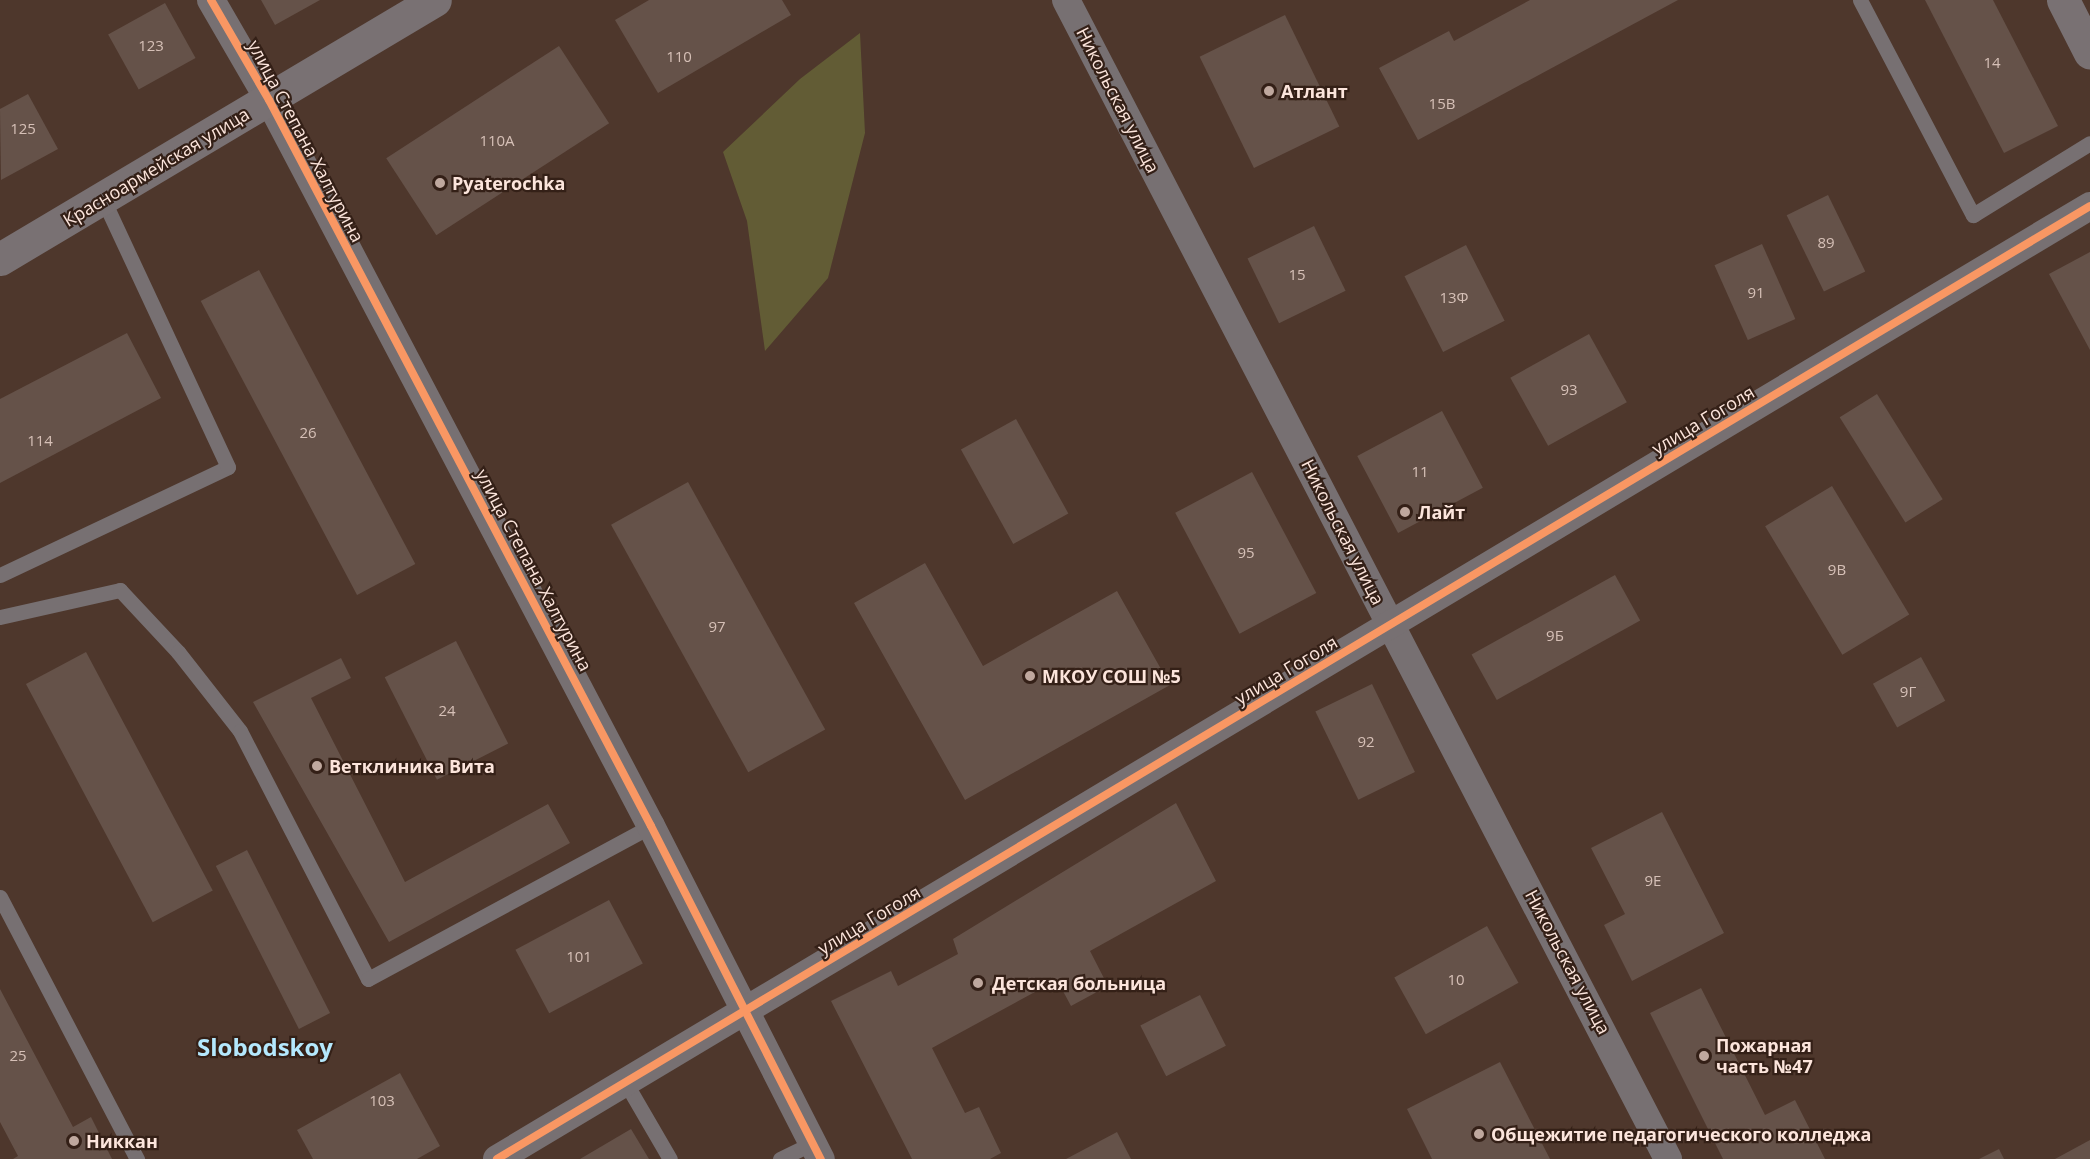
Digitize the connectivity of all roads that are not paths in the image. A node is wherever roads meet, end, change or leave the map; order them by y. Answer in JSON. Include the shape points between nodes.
{"nodes":[{"id":1,"x":211,"y":0,"type":"edge"},
{"id":2,"x":435,"y":0,"type":"edge"},
{"id":3,"x":1066,"y":0,"type":"edge"},
{"id":4,"x":1860,"y":0,"type":"edge"},
{"id":5,"x":2063,"y":0,"type":"edge"},
{"id":6,"x":2090,"y":53,"type":"edge"},
{"id":7,"x":269,"y":100,"type":"junction"},
{"id":8,"x":2090,"y":143,"type":"edge"},
{"id":9,"x":104,"y":198,"type":"junction"},
{"id":10,"x":2090,"y":206,"type":"edge"},
{"id":11,"x":0,"y":259,"type":"edge"},
{"id":12,"x":0,"y":575,"type":"edge"},
{"id":13,"x":0,"y":617,"type":"edge"},
{"id":14,"x":1391,"y":625,"type":"junction"},
{"id":15,"x":651,"y":826,"type":"junction"},
{"id":16,"x":0,"y":897,"type":"edge"},
{"id":17,"x":747,"y":1011,"type":"junction"},
{"id":18,"x":624,"y":1080,"type":"junction"},
{"id":19,"x":817,"y":1151,"type":"edge"},
{"id":20,"x":137,"y":1159,"type":"edge"},
{"id":21,"x":497,"y":1159,"type":"edge"},
{"id":22,"x":670,"y":1159,"type":"edge"},
{"id":23,"x":780,"y":1159,"type":"edge"},
{"id":24,"x":1668,"y":1159,"type":"edge"}],
"edges":[{"from":1,"to":7,"type":"street","name":"улица Степана Халтурина"},
{"from":2,"to":7,"type":"main road","name":"Красноармейская улица"},
{"from":3,"to":14,"type":"street","name":"Никольская улица"},
{"from":4,"to":8,"type":"lane","via":[[1974,215]]},
{"from":5,"to":6,"type":"main road"},
{"from":7,"to":9,"type":"main road","name":"Красноармейская улица"},
{"from":7,"to":15,"type":"street","name":"улица Степана Халтурина"},
{"from":9,"to":11,"type":"main road","name":"Красноармейская улица"},
{"from":9,"to":12,"type":"lane","via":[[228,467]]},
{"from":10,"to":14,"type":"street","name":"улица Гоголя"},
{"from":13,"to":15,"type":"lane","via":[[120,590],[178,652],[240,731],[368,979]]},
{"from":14,"to":17,"type":"street","name":"улица Гоголя"},
{"from":14,"to":24,"type":"street","name":"Никольская улица"},
{"from":15,"to":17,"type":"street","name":"улица Степана Халтурина"},
{"from":16,"to":20,"type":"lane"},
{"from":17,"to":18,"type":"street","name":"улица Гоголя"},
{"from":17,"to":19,"type":"street","name":"улица Степана Халтурина"},
{"from":18,"to":21,"type":"street","name":"улица Гоголя"},
{"from":18,"to":22,"type":"lane"},
{"from":19,"to":23,"type":"lane"}]}
